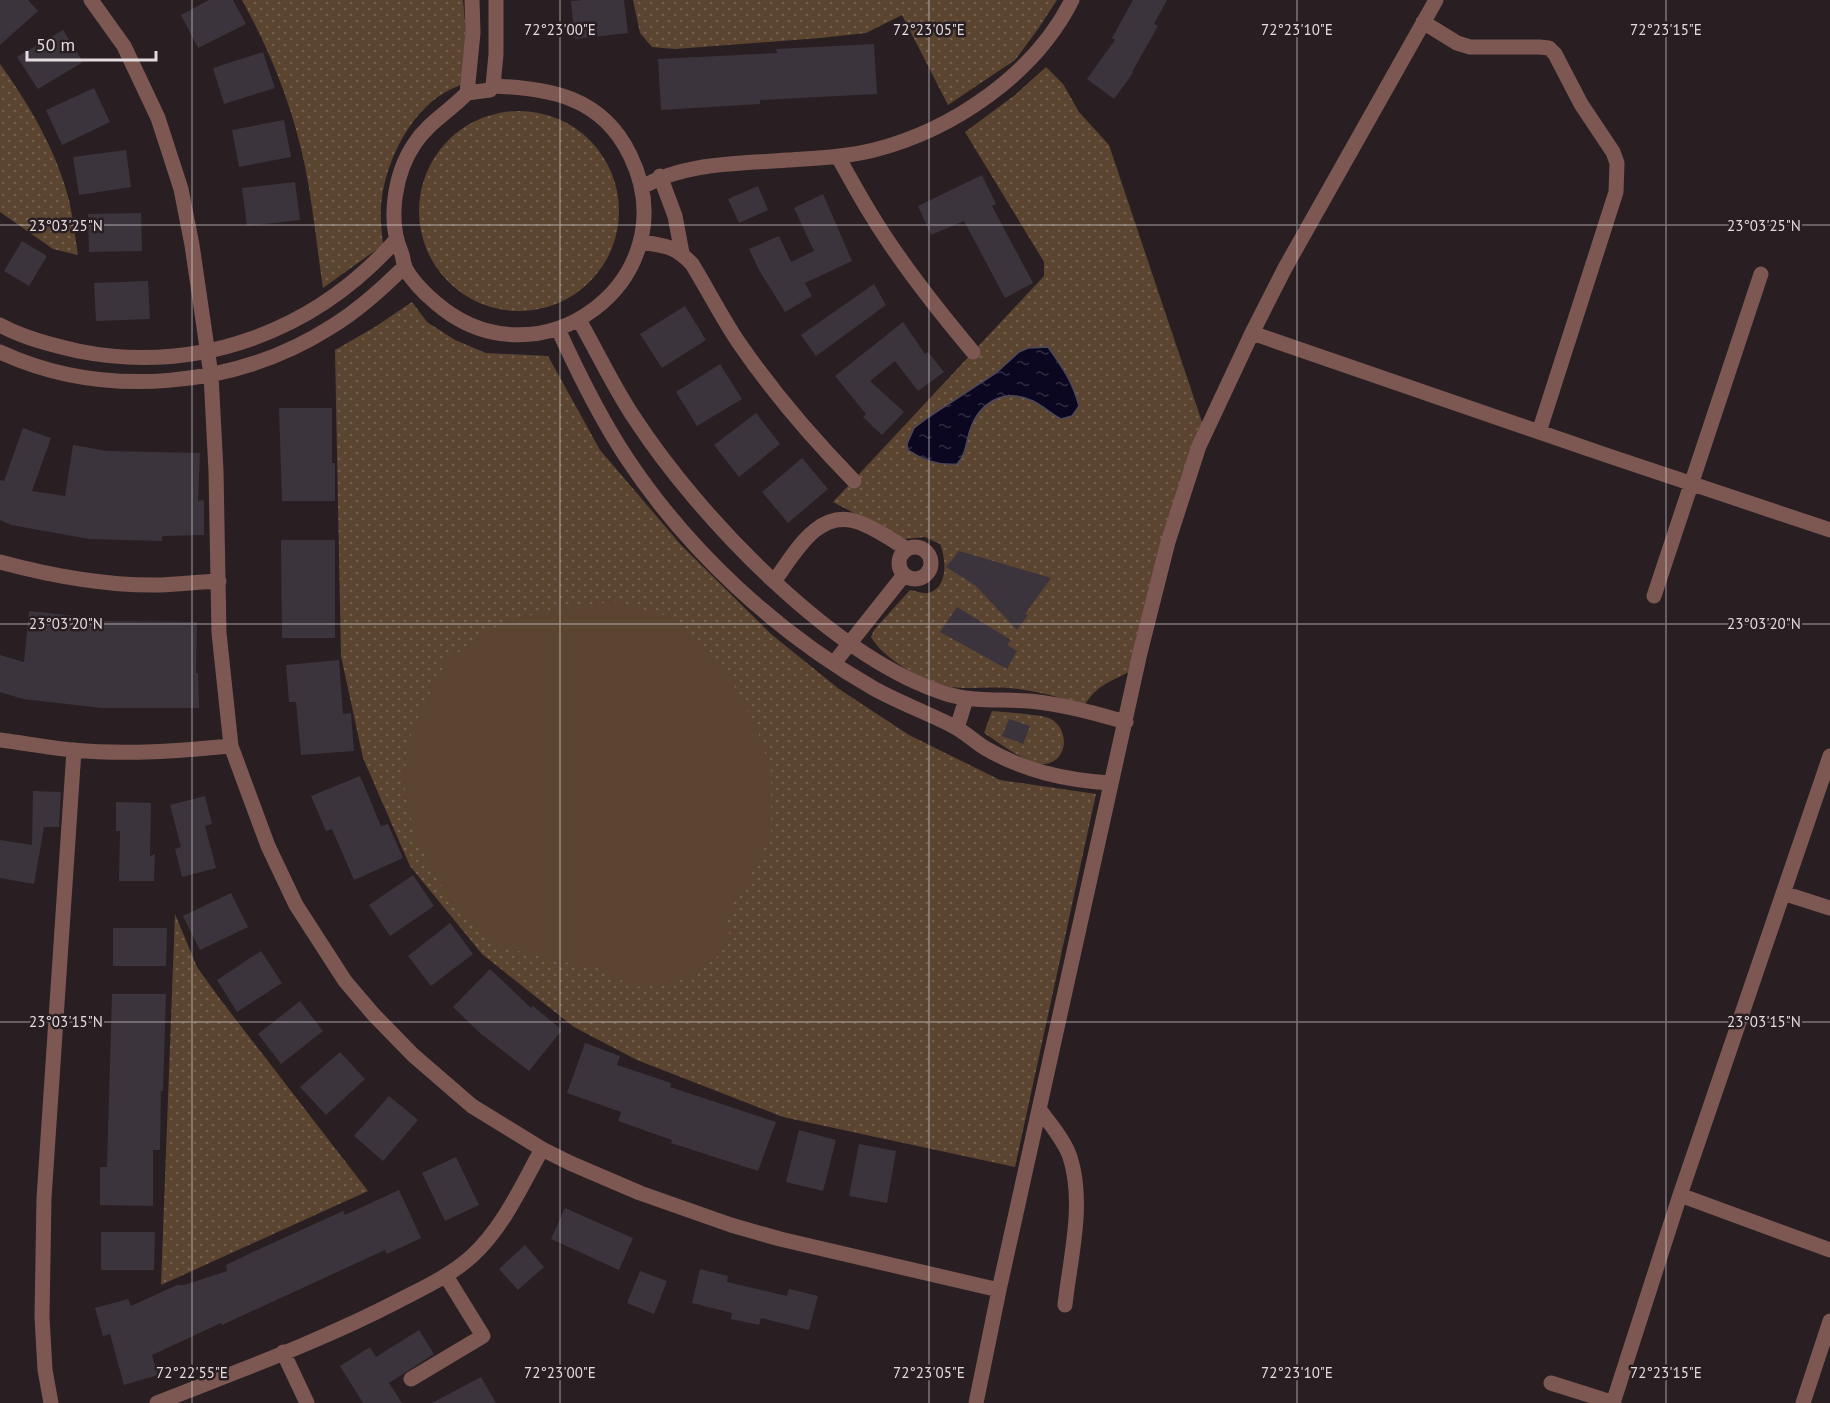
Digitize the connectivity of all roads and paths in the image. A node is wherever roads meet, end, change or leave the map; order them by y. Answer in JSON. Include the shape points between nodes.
{"nodes":[{"id":1,"x":91,"y":0,"type":"edge"},
{"id":2,"x":472,"y":0,"type":"edge"},
{"id":3,"x":496,"y":0,"type":"edge"},
{"id":4,"x":1072,"y":0,"type":"edge"},
{"id":5,"x":1436,"y":0,"type":"edge"},
{"id":6,"x":1424,"y":22,"type":"junction"},
{"id":7,"x":492,"y":86,"type":"junction"},
{"id":8,"x":467,"y":93,"type":"junction"},
{"id":9,"x":837,"y":157,"type":"junction"},
{"id":10,"x":660,"y":176,"type":"junction"},
{"id":11,"x":642,"y":187,"type":"junction"},
{"id":12,"x":396,"y":240,"type":"junction"},
{"id":13,"x":640,"y":242,"type":"junction"},
{"id":14,"x":682,"y":253,"type":"junction"},
{"id":15,"x":405,"y":266,"type":"junction"},
{"id":16,"x":1761,"y":274,"type":"dead end"},
{"id":17,"x":579,"y":320,"type":"junction"},
{"id":18,"x":0,"y":325,"type":"edge"},
{"id":19,"x":558,"y":329,"type":"junction"},
{"id":20,"x":1251,"y":333,"type":"junction"},
{"id":21,"x":208,"y":351,"type":"junction"},
{"id":22,"x":0,"y":352,"type":"edge"},
{"id":23,"x":973,"y":352,"type":"dead end"},
{"id":24,"x":211,"y":375,"type":"junction"},
{"id":25,"x":1539,"y":432,"type":"junction"},
{"id":26,"x":855,"y":481,"type":"dead end"},
{"id":27,"x":1691,"y":483,"type":"junction"},
{"id":28,"x":1830,"y":530,"type":"edge"},
{"id":29,"x":907,"y":549,"type":"junction"},
{"id":30,"x":0,"y":562,"type":"edge"},
{"id":31,"x":904,"y":575,"type":"junction"},
{"id":32,"x":775,"y":580,"type":"junction"},
{"id":33,"x":219,"y":581,"type":"junction"},
{"id":34,"x":1654,"y":596,"type":"dead end"},
{"id":35,"x":850,"y":643,"type":"junction"},
{"id":36,"x":834,"y":663,"type":"junction"},
{"id":37,"x":966,"y":699,"type":"junction"},
{"id":38,"x":1126,"y":722,"type":"junction"},
{"id":39,"x":957,"y":728,"type":"junction"},
{"id":40,"x":0,"y":740,"type":"edge"},
{"id":41,"x":231,"y":746,"type":"junction"},
{"id":42,"x":74,"y":750,"type":"junction"},
{"id":43,"x":1830,"y":756,"type":"edge"},
{"id":44,"x":1110,"y":783,"type":"junction"},
{"id":45,"x":1783,"y":893,"type":"junction"},
{"id":46,"x":1830,"y":908,"type":"edge"},
{"id":47,"x":1040,"y":1110,"type":"junction"},
{"id":48,"x":542,"y":1149,"type":"junction"},
{"id":49,"x":1680,"y":1195,"type":"junction"},
{"id":50,"x":1830,"y":1250,"type":"edge"},
{"id":51,"x":446,"y":1276,"type":"junction"},
{"id":52,"x":999,"y":1290,"type":"junction"},
{"id":53,"x":1065,"y":1305,"type":"dead end"},
{"id":54,"x":1830,"y":1321,"type":"edge"},
{"id":55,"x":283,"y":1352,"type":"junction"},
{"id":56,"x":411,"y":1379,"type":"dead end"},
{"id":57,"x":1551,"y":1383,"type":"dead end"},
{"id":58,"x":51,"y":1403,"type":"edge"},
{"id":59,"x":157,"y":1403,"type":"edge"},
{"id":60,"x":307,"y":1403,"type":"edge"},
{"id":61,"x":976,"y":1403,"type":"edge"},
{"id":62,"x":1614,"y":1403,"type":"edge"},
{"id":63,"x":1803,"y":1403,"type":"edge"}],
"edges":[{"from":1,"to":21,"type":"street","via":[[129,56],[158,118],[182,189]]},
{"from":2,"to":8,"type":"street","via":[[473,43]]},
{"from":3,"to":7,"type":"street","via":[[497,44]]},
{"from":4,"to":9,"type":"street","via":[[1065,14],[1013,76],[978,102],[921,134],[874,150]]},
{"from":5,"to":6,"type":"street"},
{"from":6,"to":20,"type":"street"},
{"from":6,"to":25,"type":"street","via":[[1470,47],[1549,48],[1617,163],[1616,192]]},
{"from":7,"to":8,"type":"street","via":[[490,90]]},
{"from":7,"to":11,"type":"street","via":[[541,89],[592,110],[607,122],[629,152]]},
{"from":8,"to":12,"type":"street","via":[[426,129],[404,163],[395,202]]},
{"from":9,"to":10,"type":"street","via":[[709,166]]},
{"from":9,"to":23,"type":"street","via":[[894,250]]},
{"from":10,"to":11,"type":"street"},
{"from":10,"to":14,"type":"street","via":[[675,216]]},
{"from":11,"to":13,"type":"street"},
{"from":12,"to":15,"type":"street"},
{"from":12,"to":21,"type":"street","via":[[361,276],[315,310],[264,335]]},
{"from":13,"to":14,"type":"street","via":[[664,245]]},
{"from":13,"to":17,"type":"street","via":[[618,287]]},
{"from":14,"to":26,"type":"street","via":[[738,343],[784,405]]},
{"from":15,"to":19,"type":"street","via":[[446,312],[479,329],[516,336]]},
{"from":15,"to":24,"type":"street","via":[[357,309],[302,343]]},
{"from":16,"to":27,"type":"street"},
{"from":17,"to":19,"type":"street"},
{"from":17,"to":32,"type":"street","via":[[635,419],[678,478],[722,529]]},
{"from":18,"to":21,"type":"street","via":[[34,339],[93,354],[151,358]]},
{"from":19,"to":36,"type":"street","via":[[589,395],[627,458],[671,516],[720,571],[775,620]]},
{"from":20,"to":25,"type":"street"},
{"from":20,"to":38,"type":"street","via":[[1199,446],[1168,542]]},
{"from":21,"to":24,"type":"street"},
{"from":22,"to":24,"type":"street","via":[[91,378],[151,381]]},
{"from":24,"to":33,"type":"street"},
{"from":25,"to":27,"type":"street"},
{"from":27,"to":28,"type":"street"},
{"from":27,"to":34,"type":"street"},
{"from":29,"to":31,"type":"street","via":[[898,564]]},
{"from":29,"to":31,"type":"street","via":[[924,549],[931,560],[927,574],[916,579]]},
{"from":29,"to":32,"type":"street","via":[[860,522],[831,520],[807,537]]},
{"from":30,"to":33,"type":"street","via":[[97,582],[158,585]]},
{"from":31,"to":35,"type":"street"},
{"from":32,"to":35,"type":"street"},
{"from":33,"to":41,"type":"street","via":[[219,633]]},
{"from":35,"to":36,"type":"street"},
{"from":35,"to":37,"type":"street","via":[[900,676]]},
{"from":36,"to":39,"type":"street","via":[[914,710]]},
{"from":37,"to":38,"type":"street","via":[[1031,701]]},
{"from":37,"to":39,"type":"street"},
{"from":38,"to":44,"type":"street"},
{"from":39,"to":44,"type":"street","via":[[1013,763],[1077,781]]},
{"from":40,"to":42,"type":"street"},
{"from":41,"to":42,"type":"street","via":[[126,753]]},
{"from":41,"to":48,"type":"street","via":[[268,846],[296,905],[345,981],[413,1055],[472,1106]]},
{"from":42,"to":58,"type":"street","via":[[43,1209],[42,1317]]},
{"from":43,"to":45,"type":"street"},
{"from":44,"to":47,"type":"street"},
{"from":45,"to":46,"type":"street"},
{"from":45,"to":49,"type":"street"},
{"from":47,"to":52,"type":"street"},
{"from":47,"to":53,"type":"street","via":[[1070,1156],[1075,1183]]},
{"from":48,"to":51,"type":"street","via":[[491,1234],[473,1255]]},
{"from":48,"to":52,"type":"street","via":[[640,1193],[730,1225]]},
{"from":49,"to":50,"type":"street"},
{"from":49,"to":62,"type":"street"},
{"from":51,"to":55,"type":"street","via":[[369,1316]]},
{"from":51,"to":56,"type":"street","via":[[483,1336]]},
{"from":52,"to":61,"type":"street"},
{"from":54,"to":63,"type":"street"},
{"from":55,"to":59,"type":"street"},
{"from":55,"to":60,"type":"street"},
{"from":57,"to":62,"type":"street"}]}
